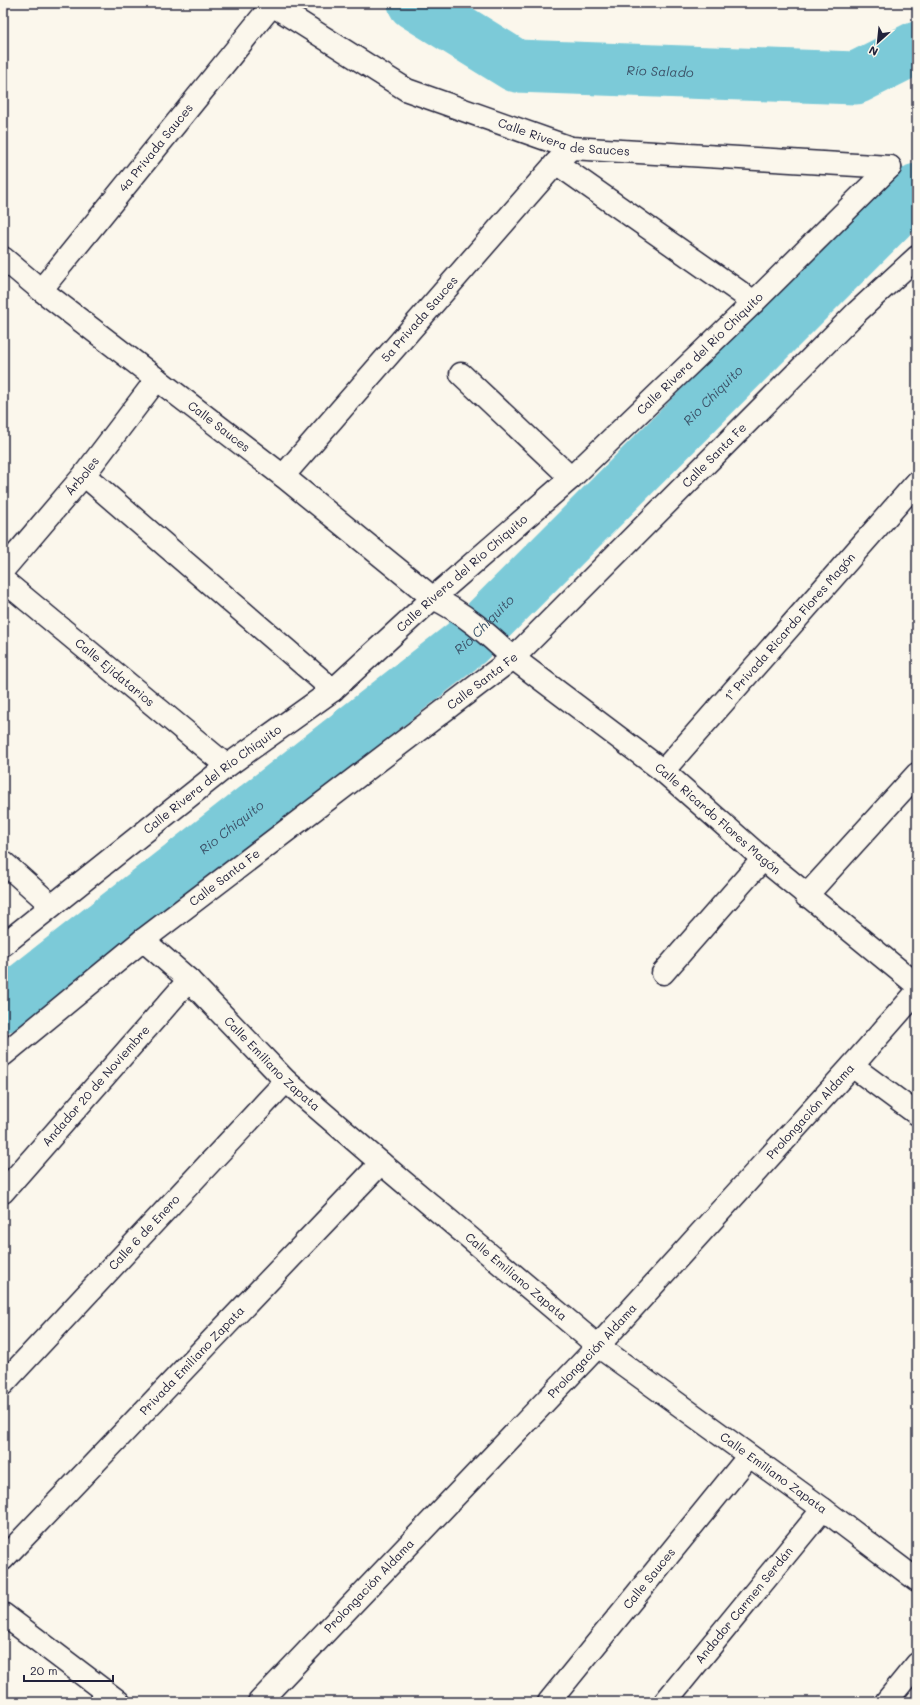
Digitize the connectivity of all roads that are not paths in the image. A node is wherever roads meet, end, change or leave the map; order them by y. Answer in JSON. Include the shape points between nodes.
{"nodes":[{"id":1,"x":270,"y":4,"type":"edge"},
{"id":2,"x":571,"y":148,"type":"junction"},
{"id":3,"x":556,"y":163,"type":"junction"},
{"id":4,"x":890,"y":167,"type":"joint"},
{"id":5,"x":917,"y":257,"type":"edge"},
{"id":6,"x":3,"y":258,"type":"edge"},
{"id":7,"x":41,"y":290,"type":"junction"},
{"id":8,"x":754,"y":302,"type":"junction"},
{"id":9,"x":461,"y":374,"type":"dead end"},
{"id":10,"x":157,"y":379,"type":"junction"},
{"id":11,"x":84,"y":475,"type":"junction"},
{"id":12,"x":283,"y":476,"type":"junction"},
{"id":13,"x":571,"y":478,"type":"junction"},
{"id":14,"x":917,"y":482,"type":"edge"},
{"id":15,"x":3,"y":570,"type":"edge"},
{"id":16,"x":3,"y":580,"type":"edge"},
{"id":17,"x":441,"y":602,"type":"junction"},
{"id":18,"x":493,"y":639,"type":"joint"},
{"id":19,"x":513,"y":658,"type":"junction"},
{"id":20,"x":333,"y":690,"type":"junction"},
{"id":21,"x":227,"y":766,"type":"junction"},
{"id":22,"x":663,"y":771,"type":"junction"},
{"id":23,"x":917,"y":774,"type":"edge"},
{"id":24,"x":763,"y":859,"type":"junction"},
{"id":25,"x":3,"y":862,"type":"edge"},
{"id":26,"x":806,"y":896,"type":"junction"},
{"id":27,"x":51,"y":905,"type":"junction"},
{"id":28,"x":143,"y":940,"type":"junction"},
{"id":29,"x":3,"y":945,"type":"edge"},
{"id":30,"x":663,"y":973,"type":"dead end"},
{"id":31,"x":189,"y":980,"type":"junction"},
{"id":32,"x":917,"y":985,"type":"edge"},
{"id":33,"x":917,"y":992,"type":"edge"},
{"id":34,"x":3,"y":1055,"type":"edge"},
{"id":35,"x":852,"y":1066,"type":"junction"},
{"id":36,"x":286,"y":1081,"type":"junction"},
{"id":37,"x":917,"y":1114,"type":"edge"},
{"id":38,"x":381,"y":1163,"type":"junction"},
{"id":39,"x":3,"y":1192,"type":"edge"},
{"id":40,"x":598,"y":1346,"type":"junction"},
{"id":41,"x":3,"y":1384,"type":"edge"},
{"id":42,"x":749,"y":1456,"type":"junction"},
{"id":43,"x":823,"y":1509,"type":"junction"},
{"id":44,"x":3,"y":1559,"type":"edge"},
{"id":45,"x":917,"y":1580,"type":"edge"},
{"id":46,"x":3,"y":1614,"type":"edge"},
{"id":47,"x":917,"y":1664,"type":"edge"},
{"id":48,"x":119,"y":1702,"type":"edge"},
{"id":49,"x":259,"y":1702,"type":"edge"},
{"id":50,"x":549,"y":1702,"type":"edge"},
{"id":51,"x":665,"y":1702,"type":"edge"},
{"id":52,"x":886,"y":1702,"type":"edge"}],
"edges":[{"from":1,"to":2,"type":"street","name":"Calle Rivera de Sauces","via":[[407,90]]},
{"from":1,"to":7,"type":"street","name":"4a Privada Sauces"},
{"from":2,"to":3,"type":"street","name":"5a Privada Sauces"},
{"from":2,"to":4,"type":"street","name":"Calle Rivera de Sauces"},
{"from":3,"to":8,"type":"street"},
{"from":3,"to":12,"type":"street","name":"5a Privada Sauces"},
{"from":4,"to":8,"type":"street","name":"Calle Rivera del Río Chiquito"},
{"from":5,"to":19,"type":"street","name":"Calle Santa Fe","via":[[856,313]]},
{"from":6,"to":7,"type":"street","name":"Calle Sauces"},
{"from":7,"to":10,"type":"street","name":"Calle Sauces"},
{"from":8,"to":13,"type":"street","name":"Calle Rivera del Río Chiquito"},
{"from":9,"to":13,"type":"street"},
{"from":10,"to":11,"type":"street","name":"Árboles"},
{"from":10,"to":12,"type":"street","name":"Calle Sauces"},
{"from":11,"to":15,"type":"street","name":"Árboles"},
{"from":11,"to":20,"type":"street"},
{"from":12,"to":17,"type":"street","name":"Calle Sauces"},
{"from":13,"to":17,"type":"street","name":"Calle Rivera del Río Chiquito"},
{"from":14,"to":22,"type":"street","name":"1ª Privada Ricardo Flores Magón"},
{"from":16,"to":21,"type":"street","name":"Calle Ejidatarios"},
{"from":17,"to":18,"type":"street","name":"Calle Sauces"},
{"from":17,"to":20,"type":"street","name":"Calle Rivera del Río Chiquito"},
{"from":18,"to":19,"type":"street","name":"Calle Ricardo Flores Magón"},
{"from":19,"to":22,"type":"street","name":"Calle Ricardo Flores Magón"},
{"from":19,"to":28,"type":"street","name":"Calle Santa Fe"},
{"from":20,"to":21,"type":"street","name":"Calle Rivera del Río Chiquito"},
{"from":21,"to":27,"type":"street","name":"Calle Rivera del Río Chiquito"},
{"from":22,"to":24,"type":"street","name":"Calle Ricardo Flores Magón"},
{"from":23,"to":26,"type":"street"},
{"from":24,"to":26,"type":"street","name":"Calle Ricardo Flores Magón"},
{"from":24,"to":30,"type":"street"},
{"from":25,"to":27,"type":"street"},
{"from":26,"to":32,"type":"street","name":"Calle Ricardo Flores Magón"},
{"from":27,"to":29,"type":"street","name":"Calle Rivera del Río Chiquito"},
{"from":28,"to":31,"type":"street","name":"Calle Emiliano Zapata"},
{"from":28,"to":34,"type":"street","name":"Calle Santa Fe"},
{"from":31,"to":36,"type":"street","name":"Calle Emiliano Zapata"},
{"from":31,"to":39,"type":"street","name":"Andador 20 de Noviembre"},
{"from":33,"to":35,"type":"street","name":"Prolongación Aldama"},
{"from":35,"to":37,"type":"street"},
{"from":35,"to":40,"type":"street","name":"Prolongación Aldama"},
{"from":36,"to":38,"type":"street","name":"Calle Emiliano Zapata"},
{"from":36,"to":41,"type":"street","name":"Calle 6 de Enero"},
{"from":38,"to":40,"type":"street","name":"Calle Emiliano Zapata"},
{"from":38,"to":44,"type":"street","name":"Privada Emiliano Zapata"},
{"from":40,"to":42,"type":"street","name":"Calle Emiliano Zapata"},
{"from":40,"to":49,"type":"street","name":"Prolongación Aldama"},
{"from":42,"to":43,"type":"street","name":"Calle Emiliano Zapata"},
{"from":42,"to":50,"type":"street","name":"Calle Sauces"},
{"from":43,"to":45,"type":"street","name":"Calle Emiliano Zapata"},
{"from":43,"to":51,"type":"street","name":"Andador Carmen Serdán"},
{"from":46,"to":48,"type":"street"},
{"from":47,"to":52,"type":"street"}]}
